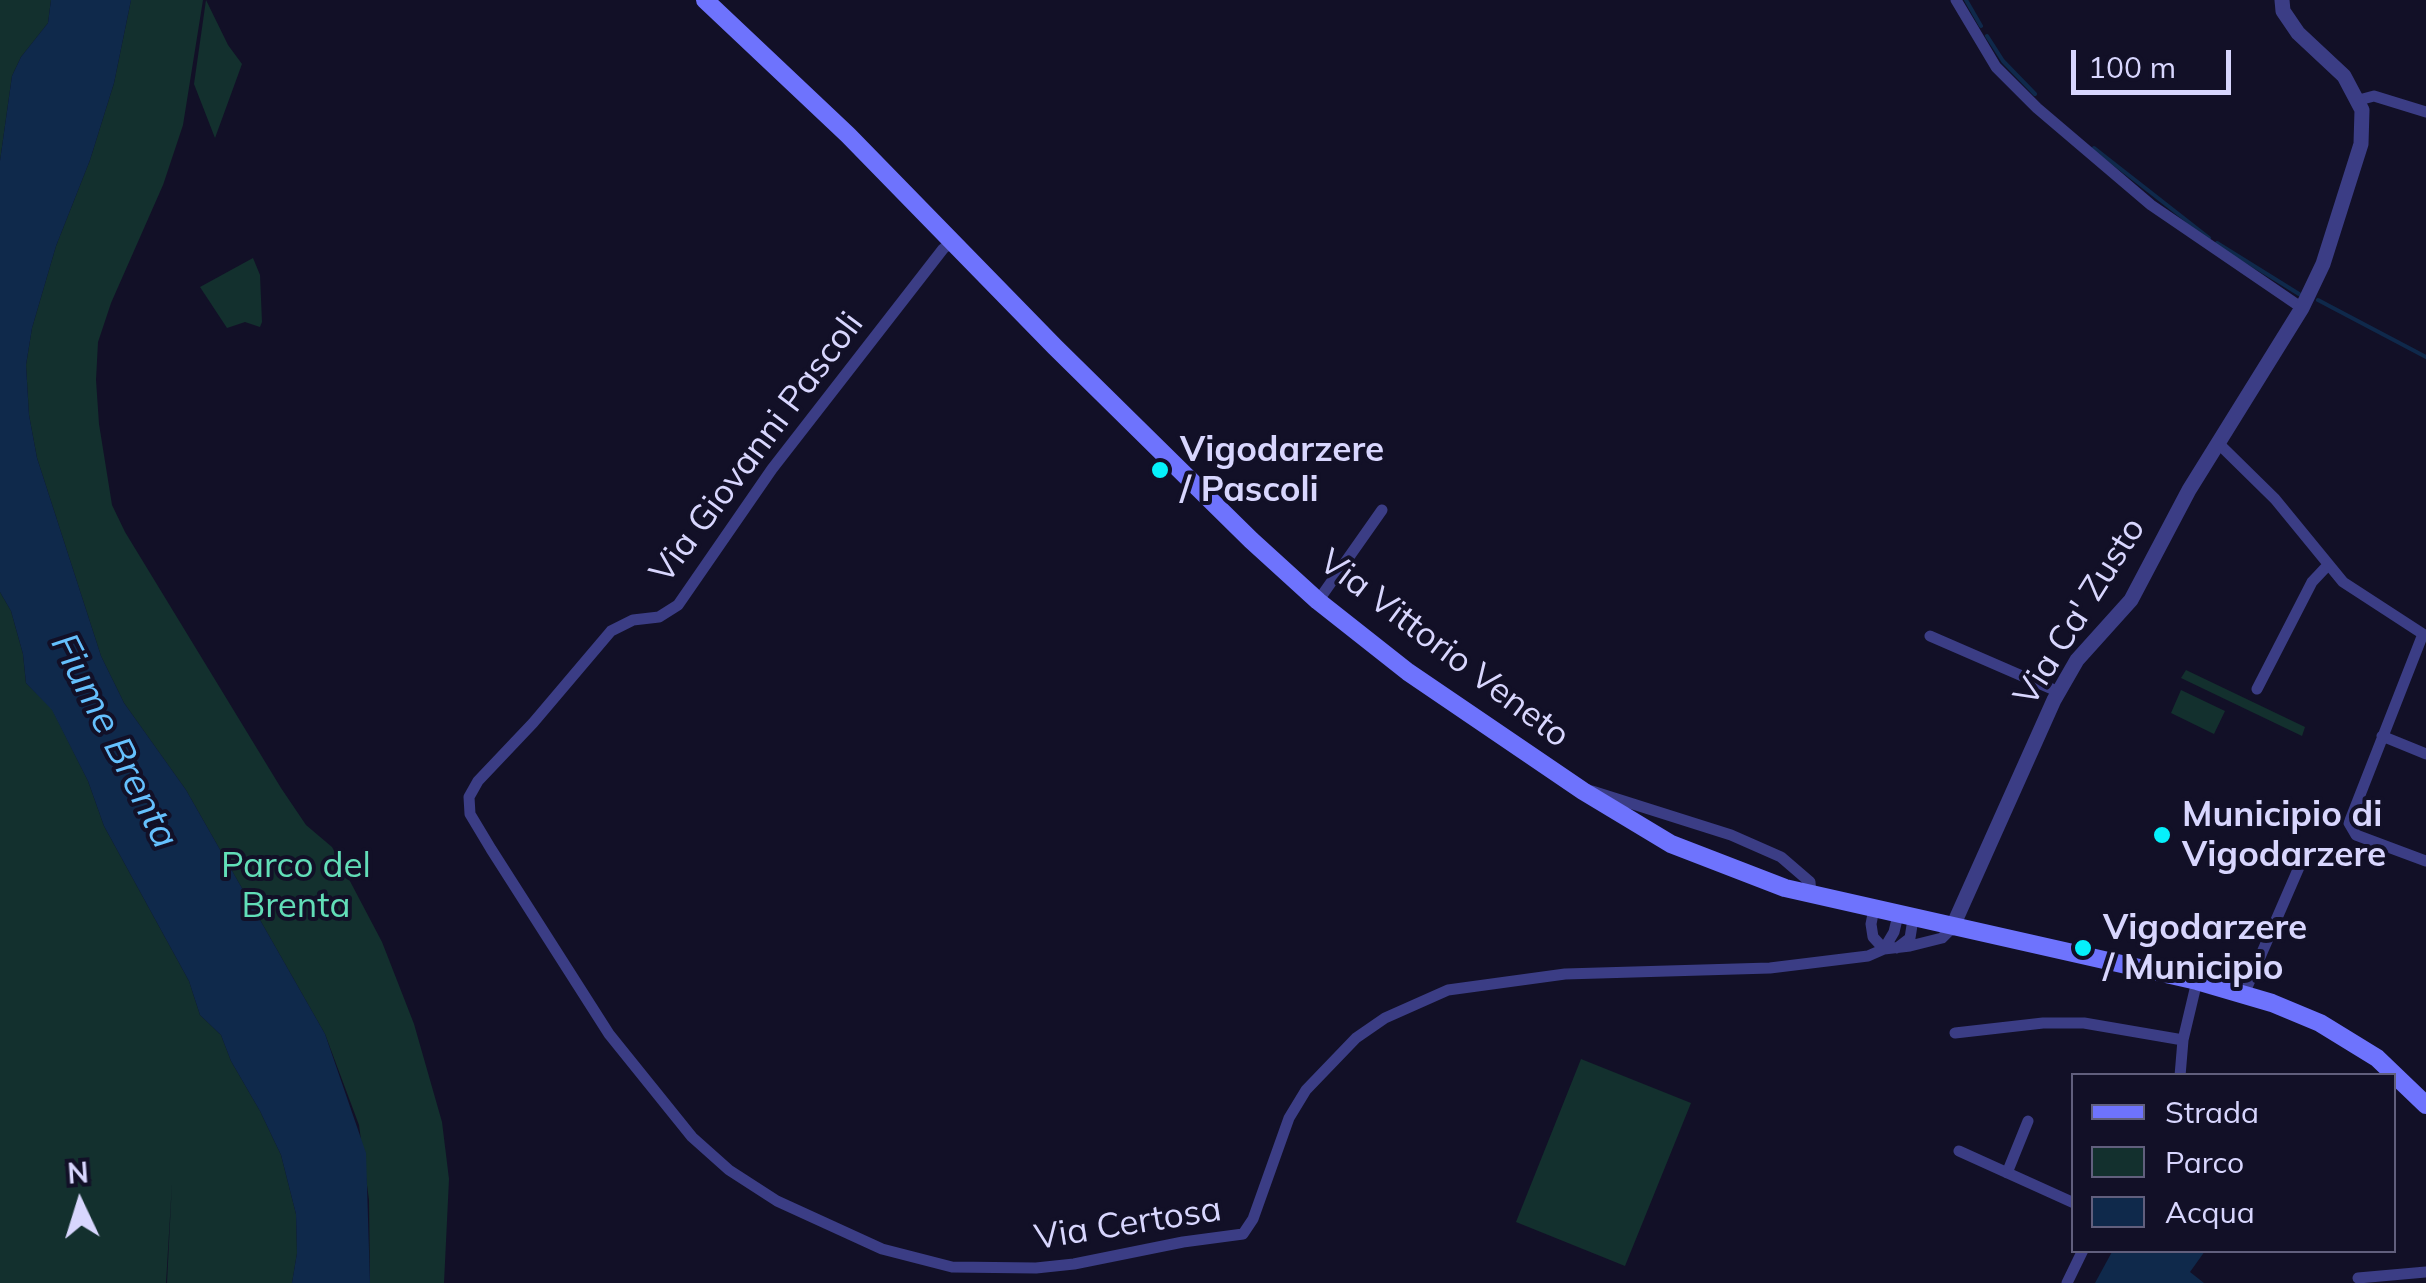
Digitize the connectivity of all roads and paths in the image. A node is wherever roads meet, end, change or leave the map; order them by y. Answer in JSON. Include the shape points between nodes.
{"nodes":[{"id":1,"x":705,"y":0,"type":"edge"},
{"id":2,"x":1956,"y":0,"type":"edge"},
{"id":3,"x":2282,"y":0,"type":"edge"},
{"id":4,"x":2359,"y":100,"type":"junction"},
{"id":5,"x":2426,"y":112,"type":"edge"},
{"id":6,"x":953,"y":241,"type":"junction"},
{"id":7,"x":2302,"y":308,"type":"junction"},
{"id":8,"x":2218,"y":442,"type":"junction"},
{"id":9,"x":1382,"y":510,"type":"dead end"},
{"id":10,"x":2328,"y":565,"type":"junction"},
{"id":11,"x":1318,"y":601,"type":"junction"},
{"id":12,"x":2425,"y":635,"type":"edge"},
{"id":13,"x":1930,"y":636,"type":"dead end"},
{"id":14,"x":2258,"y":690,"type":"dead end"},
{"id":15,"x":2059,"y":692,"type":"junction"},
{"id":16,"x":2382,"y":736,"type":"junction"},
{"id":17,"x":2426,"y":754,"type":"edge"},
{"id":18,"x":1583,"y":790,"type":"junction"},
{"id":19,"x":469,"y":797,"type":"joint"},
{"id":20,"x":2303,"y":858,"type":"dead end"},
{"id":21,"x":2426,"y":861,"type":"edge"},
{"id":22,"x":1811,"y":895,"type":"junction"},
{"id":23,"x":1874,"y":910,"type":"junction"},
{"id":24,"x":1905,"y":917,"type":"junction"},
{"id":25,"x":1952,"y":928,"type":"junction"},
{"id":26,"x":1890,"y":948,"type":"junction"},
{"id":27,"x":2197,"y":980,"type":"junction"},
{"id":28,"x":2244,"y":994,"type":"junction"},
{"id":29,"x":1955,"y":1033,"type":"dead end"},
{"id":30,"x":2183,"y":1040,"type":"junction"},
{"id":31,"x":2180,"y":1073,"type":"edge"},
{"id":32,"x":2392,"y":1073,"type":"edge"},
{"id":33,"x":2396,"y":1077,"type":"edge"},
{"id":34,"x":2426,"y":1106,"type":"edge"},
{"id":35,"x":2028,"y":1122,"type":"dead end"},
{"id":36,"x":1959,"y":1151,"type":"dead end"},
{"id":37,"x":2007,"y":1173,"type":"junction"},
{"id":38,"x":2071,"y":1202,"type":"edge"},
{"id":39,"x":2082,"y":1253,"type":"edge"},
{"id":40,"x":2426,"y":1272,"type":"edge"},
{"id":41,"x":2358,"y":1278,"type":"dead end"},
{"id":42,"x":2067,"y":1283,"type":"edge"}],
"edges":[{"from":1,"to":6,"type":"main road","name":"Via Vittorio Veneto"},
{"from":2,"to":7,"type":"street","via":[[1996,67],[2037,108],[2151,204]]},
{"from":3,"to":4,"type":"street","via":[[2298,33],[2344,76]]},
{"from":4,"to":5,"type":"street","via":[[2374,96]]},
{"from":4,"to":7,"type":"street","name":"Via Ca' Zusto","via":[[2361,144]]},
{"from":6,"to":11,"type":"main road","name":"Via Vittorio Veneto"},
{"from":6,"to":19,"type":"street","name":"Via Giovanni Pascoli","via":[[772,469],[678,605],[611,631]]},
{"from":7,"to":8,"type":"street","name":"Via Ca' Zusto"},
{"from":8,"to":10,"type":"street"},
{"from":8,"to":15,"type":"street","name":"Via Ca' Zusto","via":[[2132,600],[2077,660]]},
{"from":9,"to":11,"type":"street"},
{"from":10,"to":12,"type":"street","via":[[2356,594]]},
{"from":10,"to":14,"type":"street","via":[[2312,582]]},
{"from":11,"to":18,"type":"main road","name":"Via Vittorio Veneto","via":[[1408,672]]},
{"from":12,"to":16,"type":"street"},
{"from":13,"to":15,"type":"street"},
{"from":15,"to":25,"type":"street","name":"Via Ca' Zusto"},
{"from":16,"to":17,"type":"street"},
{"from":16,"to":21,"type":"street","via":[[2349,823],[2356,835]]},
{"from":18,"to":22,"type":"main road","name":"Via Vittorio Veneto","via":[[1700,858]]},
{"from":18,"to":22,"type":"street","via":[[1781,857],[1810,882]]},
{"from":19,"to":26,"type":"street","name":"Via Certosa","via":[[470,814],[490,849],[609,1034],[692,1137],[777,1201],[882,1249],[952,1268],[1074,1264],[1243,1234],[1306,1090],[1356,1038],[1448,990],[1565,974],[1770,968]]},
{"from":20,"to":28,"type":"street"},
{"from":22,"to":23,"type":"main road","name":"Via Vittorio Veneto"},
{"from":23,"to":24,"type":"main road","name":"Via Vittorio Veneto"},
{"from":23,"to":26,"type":"street","via":[[1873,937]]},
{"from":24,"to":25,"type":"main road","name":"Via Vittorio Veneto"},
{"from":24,"to":26,"type":"street"},
{"from":25,"to":26,"type":"street","name":"Via Certosa","via":[[1942,938]]},
{"from":25,"to":27,"type":"main road","name":"Via Vittorio Veneto"},
{"from":27,"to":28,"type":"main road","name":"Via Vittorio Veneto"},
{"from":27,"to":30,"type":"street"},
{"from":28,"to":32,"type":"main road","name":"Via Vittorio Veneto","via":[[2341,1034]]},
{"from":29,"to":30,"type":"street","via":[[2084,1023]]},
{"from":30,"to":31,"type":"street"},
{"from":33,"to":34,"type":"main road","name":"Via Vittorio Veneto"},
{"from":35,"to":37,"type":"street"},
{"from":36,"to":37,"type":"street"},
{"from":37,"to":38,"type":"street"},
{"from":39,"to":42,"type":"street"},
{"from":40,"to":41,"type":"street"}]}
